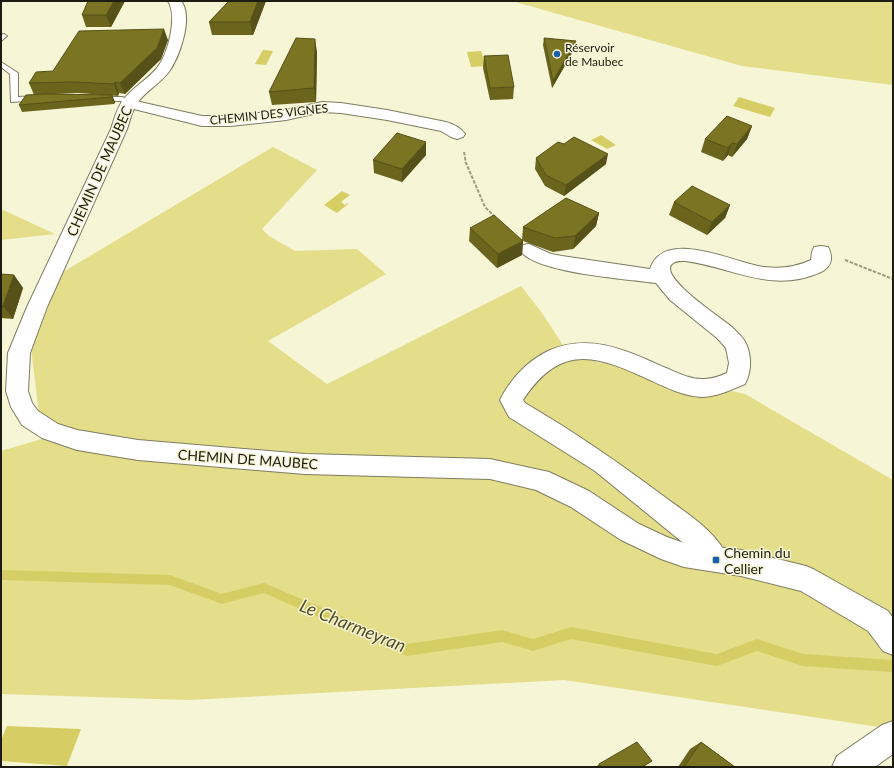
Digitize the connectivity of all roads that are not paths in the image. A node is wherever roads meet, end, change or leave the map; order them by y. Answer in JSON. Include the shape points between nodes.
{"nodes":[{"id":1,"x":174,"y":1,"type":"edge"},
{"id":2,"x":1,"y":64,"type":"edge"},
{"id":3,"x":43,"y":97,"type":"edge"},
{"id":4,"x":87,"y":99,"type":"edge"},
{"id":5,"x":129,"y":102,"type":"junction"},
{"id":6,"x":457,"y":134,"type":"road end"},
{"id":7,"x":529,"y":250,"type":"road end"},
{"id":8,"x":822,"y":252,"type":"road end"},
{"id":9,"x":662,"y":277,"type":"junction"},
{"id":10,"x":716,"y":560,"type":"junction"},
{"id":11,"x":893,"y":641,"type":"edge"},
{"id":12,"x":893,"y":736,"type":"edge"},
{"id":13,"x":848,"y":767,"type":"edge"}],
"edges":[{"from":1,"to":5,"type":"street","name":"CHEMIN DE MAUBEC","via":[[178,6],[180,25],[171,56],[162,71]]},
{"from":2,"to":3,"type":"lane","via":[[14,73],[14,100]]},
{"from":4,"to":5,"type":"lane"},
{"from":5,"to":6,"type":"street","name":"CHEMIN DES VIGNES","via":[[202,121],[286,115],[322,107],[341,108],[446,127]]},
{"from":5,"to":10,"type":"street","name":"CHEMIN DE MAUBEC","via":[[19,353],[17,391],[22,407],[30,418],[50,431],[77,440],[138,450],[305,464],[490,469],[540,480],[580,499],[630,532],[661,547],[684,555]]},
{"from":7,"to":9,"type":"street","via":[[545,259],[562,263]]},
{"from":8,"to":9,"type":"street","via":[[821,264],[809,271],[790,275],[770,275],[696,256],[674,255],[663,260],[660,268]]},
{"from":9,"to":10,"type":"street","via":[[677,295],[724,332],[736,345],[740,363],[736,378],[704,388],[678,383],[603,352],[570,350],[546,361],[534,371],[518,388],[512,400],[517,410],[603,464],[678,521],[701,540]]},
{"from":10,"to":11,"type":"street","name":"CHEMIN DE MAUBEC","via":[[741,563],[806,579],[878,621]]},
{"from":12,"to":13,"type":"street"}]}
